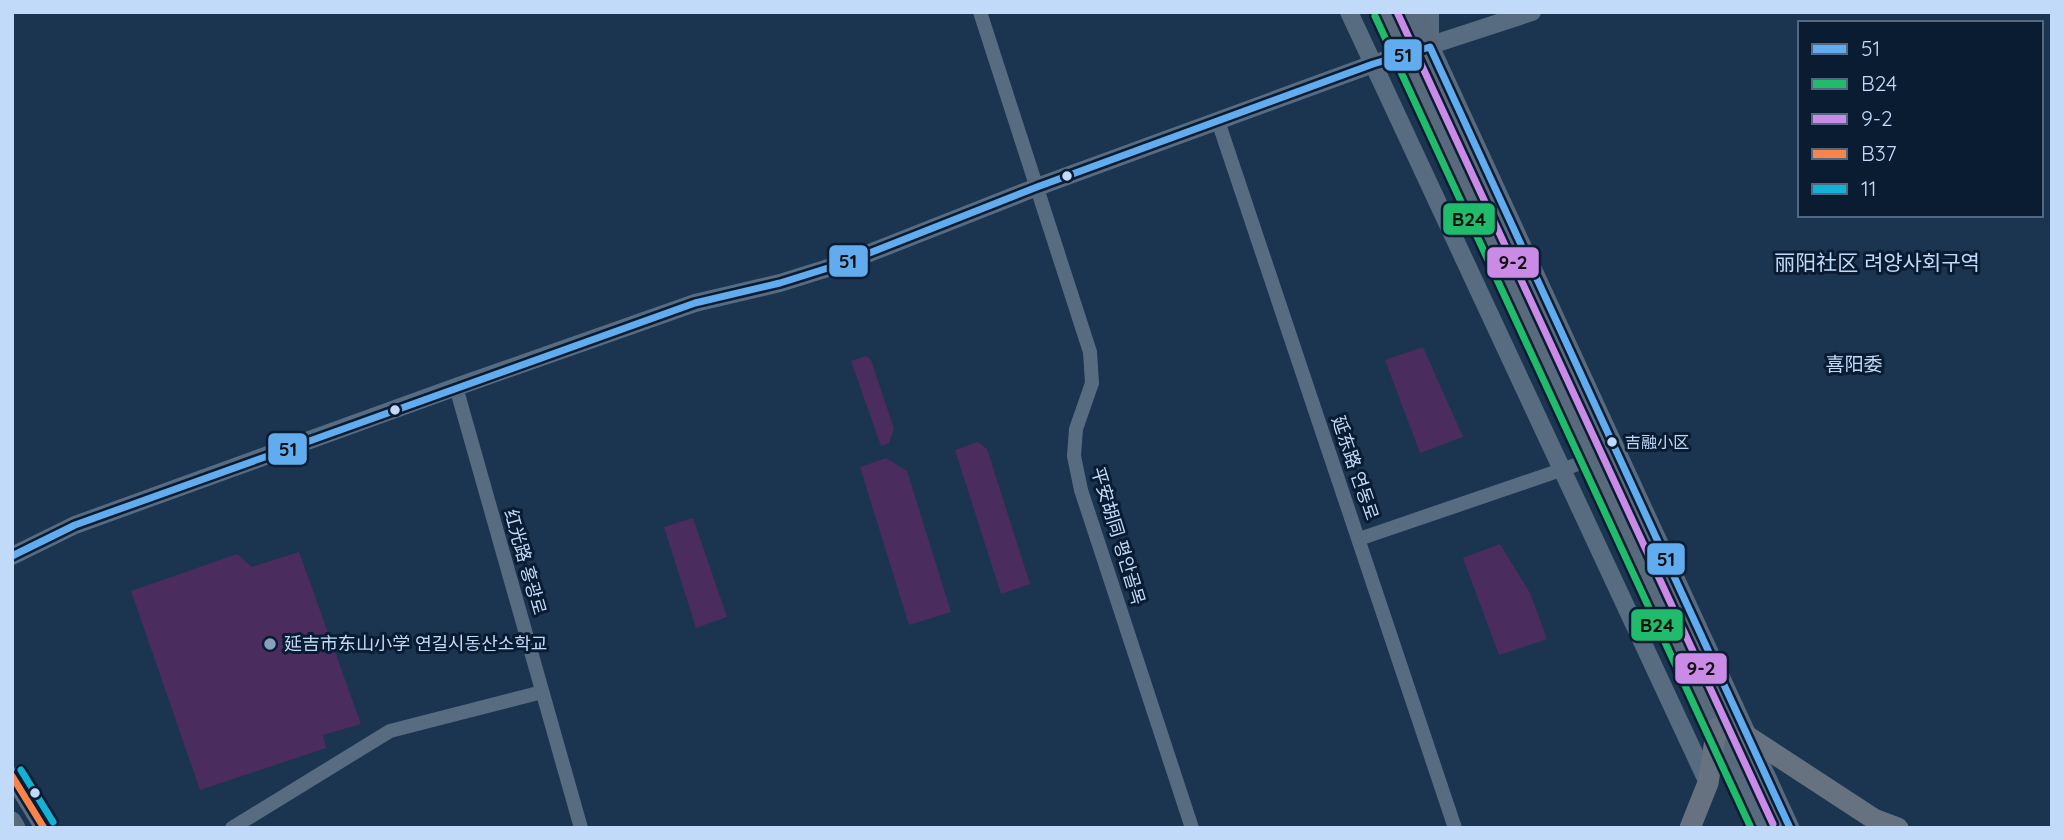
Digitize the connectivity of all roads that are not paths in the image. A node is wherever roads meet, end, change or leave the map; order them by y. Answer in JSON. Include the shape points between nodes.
{"nodes":[{"id":1,"x":980,"y":12,"type":"edge"},
{"id":2,"x":1349,"y":12,"type":"edge"},
{"id":3,"x":1385,"y":12,"type":"edge"},
{"id":4,"x":1414,"y":12,"type":"edge"},
{"id":5,"x":1430,"y":12,"type":"edge"},
{"id":6,"x":1532,"y":12,"type":"edge"},
{"id":7,"x":1430,"y":47,"type":"junction"},
{"id":8,"x":1405,"y":55,"type":"junction"},
{"id":9,"x":1373,"y":64,"type":"junction"},
{"id":10,"x":1217,"y":121,"type":"junction"},
{"id":11,"x":1037,"y":187,"type":"junction"},
{"id":12,"x":456,"y":387,"type":"junction"},
{"id":13,"x":1590,"y":460,"type":"junction"},
{"id":14,"x":1562,"y":469,"type":"junction"},
{"id":15,"x":1359,"y":539,"type":"junction"},
{"id":16,"x":12,"y":556,"type":"edge"},
{"id":17,"x":542,"y":692,"type":"junction"},
{"id":18,"x":1717,"y":729,"type":"junction"},
{"id":19,"x":1747,"y":736,"type":"junction"},
{"id":20,"x":12,"y":776,"type":"edge"},
{"id":21,"x":1708,"y":783,"type":"junction"},
{"id":22,"x":12,"y":821,"type":"edge"},
{"id":23,"x":16,"y":828,"type":"edge"},
{"id":24,"x":44,"y":828,"type":"edge"},
{"id":25,"x":232,"y":828,"type":"edge"},
{"id":26,"x":581,"y":828,"type":"edge"},
{"id":27,"x":1192,"y":828,"type":"edge"},
{"id":28,"x":1455,"y":828,"type":"edge"},
{"id":29,"x":1690,"y":828,"type":"edge"},
{"id":30,"x":1763,"y":828,"type":"edge"},
{"id":31,"x":1790,"y":828,"type":"edge"},
{"id":32,"x":1898,"y":828,"type":"edge"}],
"edges":[{"from":1,"to":11,"type":"street","name":"平安胡同 평안골목"},
{"from":2,"to":9,"type":"street"},
{"from":3,"to":8,"type":"main road"},
{"from":4,"to":7,"type":"main road"},
{"from":5,"to":7,"type":"street"},
{"from":6,"to":7,"type":"street"},
{"from":7,"to":8,"type":"street"},
{"from":7,"to":19,"type":"main road"},
{"from":8,"to":9,"type":"street"},
{"from":8,"to":13,"type":"main road"},
{"from":9,"to":10,"type":"street"},
{"from":9,"to":14,"type":"street"},
{"from":10,"to":11,"type":"street"},
{"from":10,"to":15,"type":"street","name":"延东路 연동로"},
{"from":11,"to":12,"type":"street","via":[[844,262],[695,303]]},
{"from":11,"to":27,"type":"street","name":"平安胡同 평안골목","via":[[1090,352],[1092,383],[1076,429],[1074,456],[1081,490]]},
{"from":12,"to":16,"type":"street","via":[[75,525]]},
{"from":12,"to":17,"type":"street","name":"红光路 홍광로"},
{"from":13,"to":14,"type":"street"},
{"from":13,"to":18,"type":"main road"},
{"from":14,"to":15,"type":"street"},
{"from":14,"to":21,"type":"street"},
{"from":15,"to":28,"type":"street","name":"延东路 연동로"},
{"from":17,"to":25,"type":"street","via":[[390,731]]},
{"from":17,"to":26,"type":"street","name":"红光路 홍광로"},
{"from":18,"to":21,"type":"main road"},
{"from":18,"to":30,"type":"main road"},
{"from":19,"to":31,"type":"main road"},
{"from":19,"to":32,"type":"main road","via":[[1874,819]]},
{"from":20,"to":24,"type":"street"},
{"from":21,"to":29,"type":"main road"},
{"from":22,"to":23,"type":"main road"}]}
